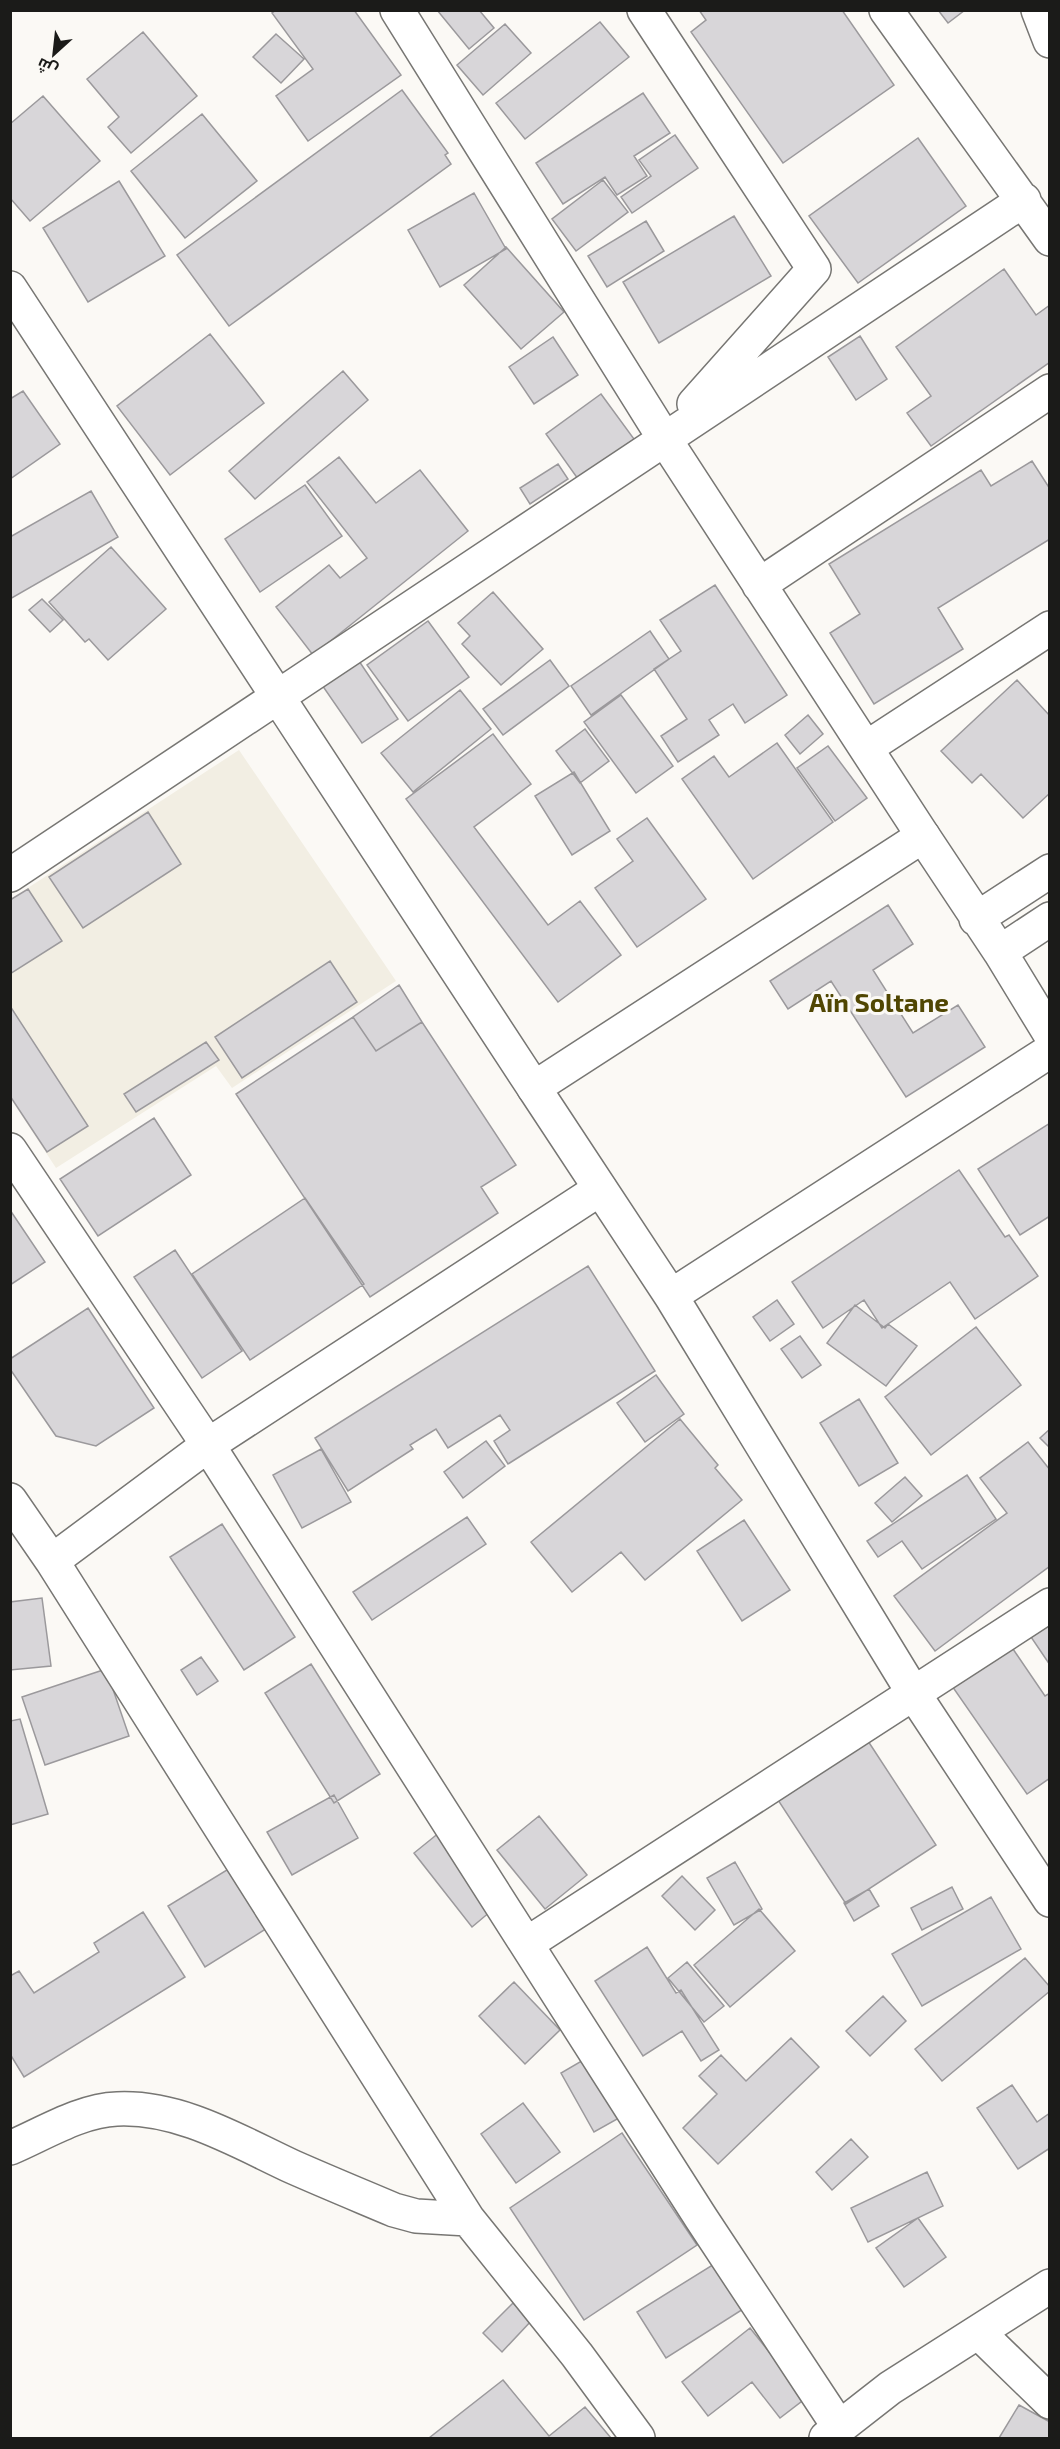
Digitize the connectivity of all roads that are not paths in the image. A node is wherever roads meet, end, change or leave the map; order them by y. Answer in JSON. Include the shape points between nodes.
{"nodes":[{"id":1,"x":398,"y":10,"type":"edge"},
{"id":2,"x":644,"y":10,"type":"edge"},
{"id":3,"x":885,"y":10,"type":"edge"},
{"id":4,"x":1038,"y":10,"type":"edge"},
{"id":5,"x":1050,"y":41,"type":"edge"},
{"id":6,"x":1024,"y":200,"type":"junction"},
{"id":7,"x":1050,"y":240,"type":"edge"},
{"id":8,"x":10,"y":288,"type":"edge"},
{"id":9,"x":1050,"y":391,"type":"edge"},
{"id":10,"x":664,"y":438,"type":"junction"},
{"id":11,"x":759,"y":585,"type":"junction"},
{"id":12,"x":1050,"y":628,"type":"edge"},
{"id":13,"x":277,"y":695,"type":"junction"},
{"id":14,"x":866,"y":748,"type":"junction"},
{"id":15,"x":923,"y":836,"type":"junction"},
{"id":16,"x":1050,"y":871,"type":"edge"},
{"id":17,"x":10,"y":875,"type":"edge"},
{"id":18,"x":975,"y":919,"type":"junction"},
{"id":19,"x":1050,"y":919,"type":"edge"},
{"id":20,"x":1000,"y":952,"type":"junction"},
{"id":21,"x":1050,"y":1034,"type":"edge"},
{"id":22,"x":1050,"y":1051,"type":"edge"},
{"id":23,"x":534,"y":1088,"type":"junction"},
{"id":24,"x":10,"y":1150,"type":"edge"},
{"id":25,"x":600,"y":1189,"type":"junction"},
{"id":26,"x":671,"y":1296,"type":"junction"},
{"id":27,"x":208,"y":1445,"type":"junction"},
{"id":28,"x":10,"y":1500,"type":"edge"},
{"id":29,"x":52,"y":1561,"type":"junction"},
{"id":30,"x":1050,"y":1605,"type":"edge"},
{"id":31,"x":914,"y":1694,"type":"junction"},
{"id":32,"x":1050,"y":1900,"type":"edge"},
{"id":33,"x":528,"y":1943,"type":"junction"},
{"id":34,"x":10,"y":2148,"type":"edge"},
{"id":35,"x":468,"y":2219,"type":"junction"},
{"id":36,"x":1050,"y":2286,"type":"edge"},
{"id":37,"x":979,"y":2333,"type":"junction"},
{"id":38,"x":1050,"y":2403,"type":"edge"},
{"id":39,"x":832,"y":2433,"type":"edge"},
{"id":40,"x":638,"y":2439,"type":"edge"}],
"edges":[{"from":1,"to":10,"type":"street"},
{"from":2,"to":10,"type":"street","via":[[814,269]]},
{"from":3,"to":6,"type":"street"},
{"from":4,"to":5,"type":"street"},
{"from":6,"to":7,"type":"street"},
{"from":6,"to":10,"type":"street"},
{"from":8,"to":13,"type":"street"},
{"from":9,"to":11,"type":"street"},
{"from":10,"to":11,"type":"street"},
{"from":10,"to":13,"type":"street"},
{"from":11,"to":14,"type":"street"},
{"from":12,"to":14,"type":"street"},
{"from":13,"to":17,"type":"street"},
{"from":13,"to":23,"type":"street"},
{"from":14,"to":15,"type":"street"},
{"from":15,"to":18,"type":"street"},
{"from":15,"to":23,"type":"street"},
{"from":16,"to":18,"type":"street"},
{"from":18,"to":20,"type":"street"},
{"from":19,"to":20,"type":"street"},
{"from":20,"to":21,"type":"street"},
{"from":22,"to":26,"type":"street"},
{"from":23,"to":25,"type":"street"},
{"from":24,"to":27,"type":"street"},
{"from":25,"to":26,"type":"street"},
{"from":25,"to":27,"type":"street"},
{"from":26,"to":31,"type":"street"},
{"from":27,"to":29,"type":"street"},
{"from":27,"to":33,"type":"street"},
{"from":28,"to":29,"type":"street"},
{"from":29,"to":35,"type":"street"},
{"from":30,"to":31,"type":"street"},
{"from":31,"to":32,"type":"street"},
{"from":31,"to":33,"type":"street"},
{"from":33,"to":39,"type":"street"},
{"from":34,"to":35,"type":"street","via":[[83,2116],[116,2109],[152,2112],[175,2116],[222,2134],[394,2210],[416,2216]]},
{"from":35,"to":40,"type":"street","via":[[577,2355]]},
{"from":36,"to":37,"type":"street"},
{"from":37,"to":38,"type":"street"},
{"from":37,"to":39,"type":"street","via":[[890,2388]]}]}
